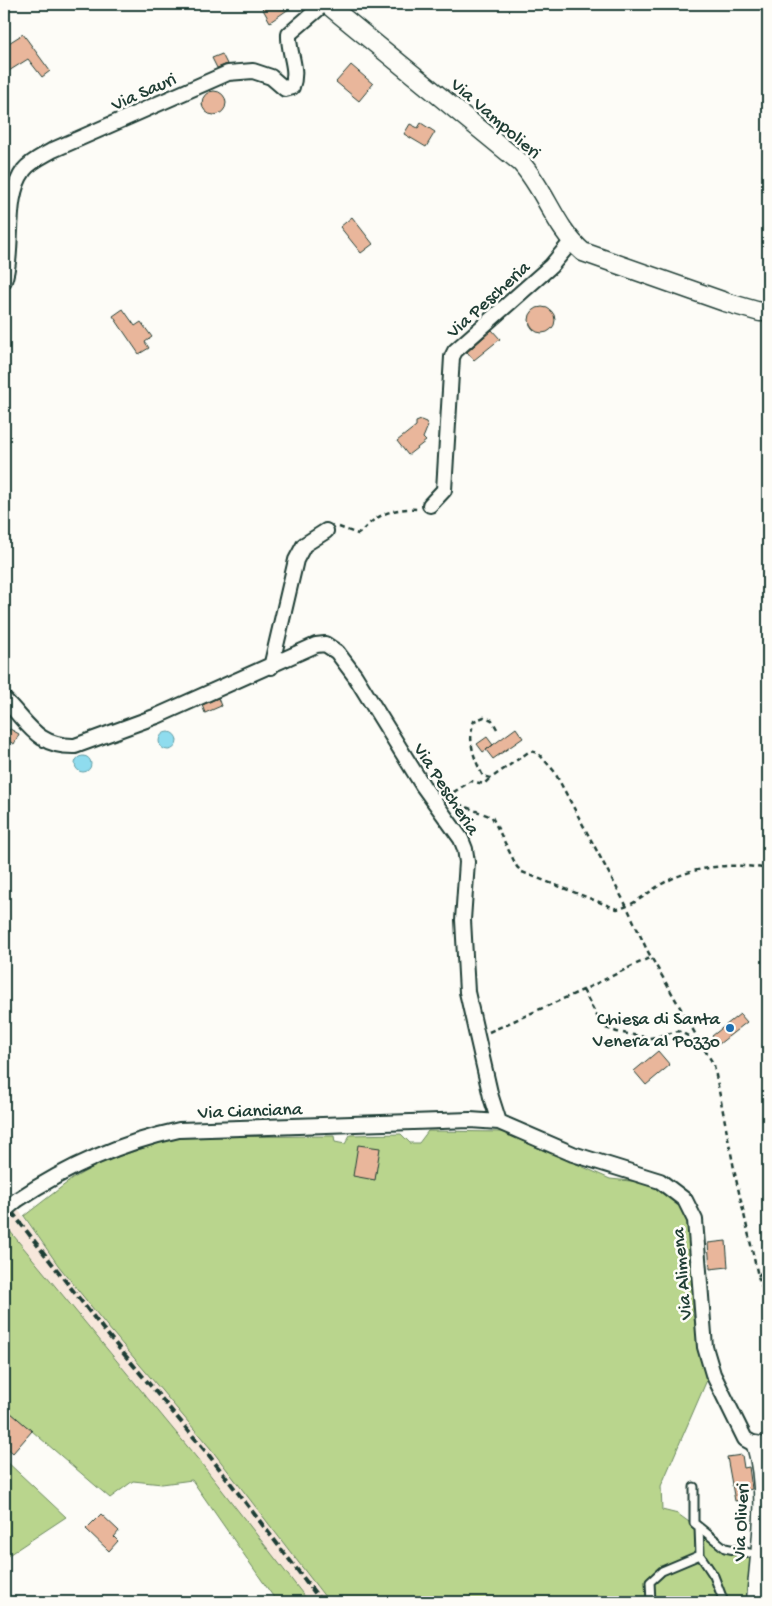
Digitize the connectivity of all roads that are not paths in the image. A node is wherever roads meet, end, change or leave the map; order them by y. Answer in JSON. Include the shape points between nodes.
{"nodes":[{"id":1,"x":325,"y":4,"type":"edge"},
{"id":2,"x":571,"y":242,"type":"junction"},
{"id":3,"x":4,"y":281,"type":"edge"},
{"id":4,"x":768,"y":311,"type":"edge"},
{"id":5,"x":430,"y":505,"type":"road end"},
{"id":6,"x":326,"y":532,"type":"road end"},
{"id":7,"x":272,"y":667,"type":"junction"},
{"id":8,"x":4,"y":699,"type":"edge"},
{"id":9,"x":499,"y":1122,"type":"junction"},
{"id":10,"x":4,"y":1211,"type":"edge"},
{"id":11,"x":762,"y":1447,"type":"edge"},
{"id":12,"x":694,"y":1486,"type":"dead end"},
{"id":13,"x":699,"y":1527,"type":"junction"},
{"id":14,"x":700,"y":1555,"type":"junction"},
{"id":15,"x":759,"y":1555,"type":"junction"},
{"id":16,"x":651,"y":1602,"type":"edge"},
{"id":17,"x":724,"y":1602,"type":"edge"},
{"id":18,"x":756,"y":1602,"type":"edge"}],
"edges":[{"from":1,"to":2,"type":"street","name":"Via Vampolieri","via":[[521,163],[539,185]]},
{"from":1,"to":3,"type":"street","name":"Via Sauri","via":[[289,34],[295,79],[292,88],[286,89],[271,77],[253,71],[228,73],[53,150],[31,163],[18,180],[13,199],[9,259]]},
{"from":2,"to":4,"type":"street","name":"Via Vampolieri","via":[[596,259],[725,302],[760,312]]},
{"from":2,"to":5,"type":"street","name":"Via Pescheria","via":[[551,266],[455,351],[452,357],[444,490]]},
{"from":6,"to":7,"type":"street","via":[[304,546],[296,560]]},
{"from":7,"to":8,"type":"street","name":"Via Pescheria","via":[[76,746],[62,747],[38,736]]},
{"from":7,"to":9,"type":"street","name":"Via Pescheria","via":[[316,645],[325,644],[337,652],[461,839],[467,862],[463,904],[467,992]]},
{"from":9,"to":10,"type":"street","name":"Via Cianciana","bridge":true,"via":[[470,1120],[179,1130],[146,1137],[95,1155],[72,1166]]},
{"from":9,"to":11,"type":"street","name":"Via Alimena","via":[[573,1154],[660,1180],[685,1200],[695,1220],[705,1347],[713,1374],[745,1439]]},
{"from":11,"to":15,"type":"street","name":"Via Oliveri","via":[[764,1506]]},
{"from":12,"to":13,"type":"lane","via":[[693,1518]]},
{"from":13,"to":14,"type":"lane"},
{"from":13,"to":15,"type":"lane","via":[[725,1548]]},
{"from":14,"to":16,"type":"lane","via":[[662,1571],[650,1582]]},
{"from":14,"to":17,"type":"lane","via":[[714,1576]]},
{"from":15,"to":18,"type":"street","name":"Via Oliveri"}]}
